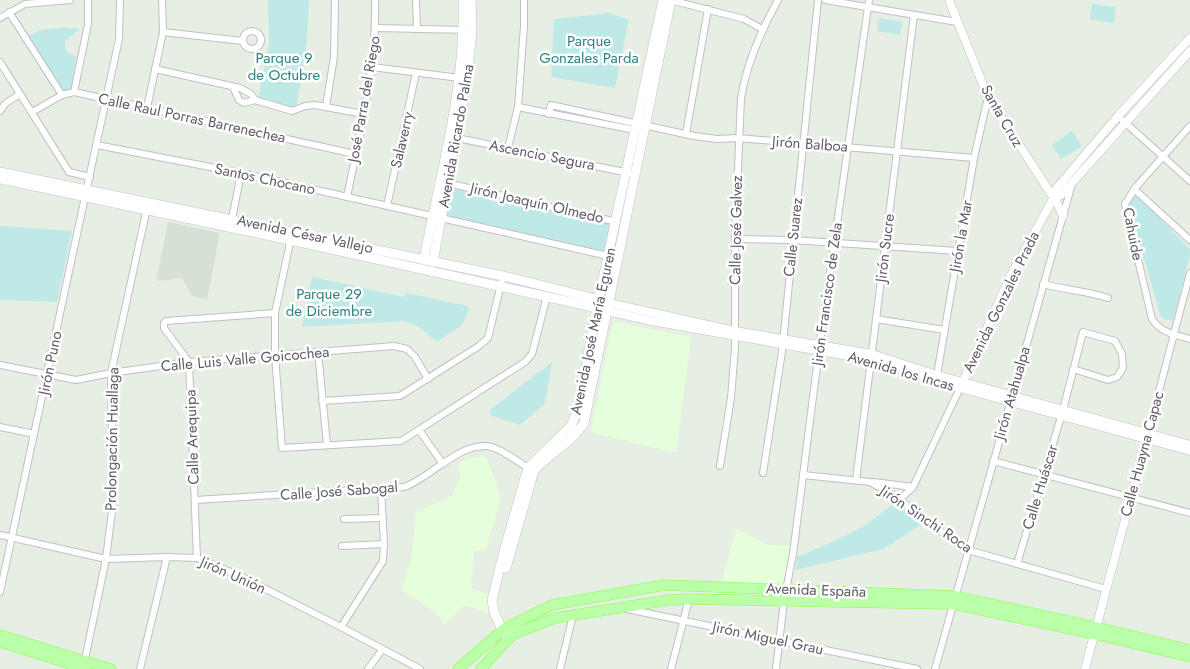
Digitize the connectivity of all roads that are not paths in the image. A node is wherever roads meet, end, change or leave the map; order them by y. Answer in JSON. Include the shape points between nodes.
{"nodes":[{"id":1,"x":70,"y":0,"type":"edge"},
{"id":2,"x":88,"y":0,"type":"edge"},
{"id":3,"x":120,"y":0,"type":"edge"},
{"id":4,"x":162,"y":0,"type":"edge"},
{"id":5,"x":335,"y":0,"type":"edge"},
{"id":6,"x":375,"y":0,"type":"edge"},
{"id":7,"x":416,"y":0,"type":"edge"},
{"id":8,"x":463,"y":0,"type":"edge"},
{"id":9,"x":471,"y":0,"type":"edge"},
{"id":10,"x":524,"y":0,"type":"edge"},
{"id":11,"x":663,"y":0,"type":"edge"},
{"id":12,"x":671,"y":0,"type":"edge"},
{"id":13,"x":778,"y":0,"type":"edge"},
{"id":14,"x":818,"y":0,"type":"edge"},
{"id":15,"x":825,"y":0,"type":"edge"},
{"id":16,"x":949,"y":0,"type":"edge"},
{"id":17,"x":868,"y":4,"type":"edge"},
{"id":18,"x":708,"y":9,"type":"junction"},
{"id":19,"x":9,"y":12,"type":"junction"},
{"id":20,"x":914,"y":16,"type":"junction"},
{"id":21,"x":0,"y":18,"type":"edge"},
{"id":22,"x":957,"y":22,"type":"junction"},
{"id":23,"x":376,"y":28,"type":"junction"},
{"id":24,"x":417,"y":29,"type":"junction"},
{"id":25,"x":762,"y":29,"type":"junction"},
{"id":26,"x":468,"y":30,"type":"junction"},
{"id":27,"x":163,"y":32,"type":"junction"},
{"id":28,"x":1190,"y":38,"type":"edge"},
{"id":29,"x":243,"y":41,"type":"dead end"},
{"id":30,"x":1190,"y":51,"type":"edge"},
{"id":31,"x":0,"y":62,"type":"edge"},
{"id":32,"x":372,"y":67,"type":"junction"},
{"id":33,"x":155,"y":69,"type":"junction"},
{"id":34,"x":416,"y":73,"type":"junction"},
{"id":35,"x":460,"y":78,"type":"junction"},
{"id":36,"x":233,"y":87,"type":"junction"},
{"id":37,"x":74,"y":92,"type":"junction"},
{"id":38,"x":20,"y":94,"type":"junction"},
{"id":39,"x":62,"y":95,"type":"junction"},
{"id":40,"x":988,"y":97,"type":"junction"},
{"id":41,"x":106,"y":100,"type":"junction"},
{"id":42,"x":255,"y":100,"type":"junction"},
{"id":43,"x":326,"y":106,"type":"junction"},
{"id":44,"x":518,"y":107,"type":"junction"},
{"id":45,"x":147,"y":108,"type":"junction"},
{"id":46,"x":0,"y":111,"type":"edge"},
{"id":47,"x":32,"y":112,"type":"junction"},
{"id":48,"x":362,"y":114,"type":"junction"},
{"id":49,"x":1118,"y":116,"type":"junction"},
{"id":50,"x":1125,"y":122,"type":"junction"},
{"id":51,"x":646,"y":125,"type":"junction"},
{"id":52,"x":1190,"y":126,"type":"edge"},
{"id":53,"x":636,"y":127,"type":"junction"},
{"id":54,"x":686,"y":134,"type":"junction"},
{"id":55,"x":452,"y":137,"type":"junction"},
{"id":56,"x":738,"y":138,"type":"junction"},
{"id":57,"x":803,"y":144,"type":"junction"},
{"id":58,"x":97,"y":145,"type":"junction"},
{"id":59,"x":848,"y":147,"type":"junction"},
{"id":60,"x":508,"y":148,"type":"junction"},
{"id":61,"x":897,"y":151,"type":"junction"},
{"id":62,"x":355,"y":154,"type":"junction"},
{"id":63,"x":1163,"y":157,"type":"junction"},
{"id":64,"x":974,"y":158,"type":"junction"},
{"id":65,"x":0,"y":172,"type":"edge"},
{"id":66,"x":69,"y":172,"type":"junction"},
{"id":67,"x":626,"y":172,"type":"junction"},
{"id":68,"x":241,"y":174,"type":"junction"},
{"id":69,"x":636,"y":174,"type":"junction"},
{"id":70,"x":90,"y":176,"type":"junction"},
{"id":71,"x":0,"y":180,"type":"edge"},
{"id":72,"x":1190,"y":181,"type":"edge"},
{"id":73,"x":1072,"y":182,"type":"junction"},
{"id":74,"x":447,"y":183,"type":"junction"},
{"id":75,"x":63,"y":188,"type":"junction"},
{"id":76,"x":1134,"y":189,"type":"junction"},
{"id":77,"x":87,"y":193,"type":"junction"},
{"id":78,"x":347,"y":197,"type":"junction"},
{"id":79,"x":1053,"y":200,"type":"junction"},
{"id":80,"x":148,"y":206,"type":"junction"},
{"id":81,"x":387,"y":206,"type":"junction"},
{"id":82,"x":1063,"y":216,"type":"junction"},
{"id":83,"x":437,"y":217,"type":"junction"},
{"id":84,"x":232,"y":219,"type":"junction"},
{"id":85,"x":616,"y":221,"type":"junction"},
{"id":86,"x":626,"y":224,"type":"junction"},
{"id":87,"x":291,"y":236,"type":"junction"},
{"id":88,"x":735,"y":239,"type":"junction"},
{"id":89,"x":792,"y":240,"type":"junction"},
{"id":90,"x":1190,"y":240,"type":"edge"},
{"id":91,"x":834,"y":242,"type":"junction"},
{"id":92,"x":885,"y":247,"type":"junction"},
{"id":93,"x":958,"y":251,"type":"junction"},
{"id":94,"x":608,"y":256,"type":"junction"},
{"id":95,"x":427,"y":265,"type":"junction"},
{"id":96,"x":1190,"y":273,"type":"edge"},
{"id":97,"x":503,"y":276,"type":"junction"},
{"id":98,"x":1043,"y":284,"type":"junction"},
{"id":99,"x":500,"y":286,"type":"junction"},
{"id":100,"x":547,"y":296,"type":"junction"},
{"id":101,"x":1108,"y":298,"type":"dead end"},
{"id":102,"x":598,"y":303,"type":"junction"},
{"id":103,"x":608,"y":307,"type":"junction"},
{"id":104,"x":275,"y":313,"type":"junction"},
{"id":105,"x":876,"y":319,"type":"junction"},
{"id":106,"x":944,"y":330,"type":"junction"},
{"id":107,"x":735,"y":334,"type":"junction"},
{"id":108,"x":1174,"y":335,"type":"junction"},
{"id":109,"x":1190,"y":338,"type":"edge"},
{"id":110,"x":783,"y":342,"type":"junction"},
{"id":111,"x":819,"y":348,"type":"junction"},
{"id":112,"x":318,"y":352,"type":"junction"},
{"id":113,"x":275,"y":355,"type":"junction"},
{"id":114,"x":871,"y":357,"type":"junction"},
{"id":115,"x":189,"y":362,"type":"junction"},
{"id":116,"x":0,"y":365,"type":"edge"},
{"id":117,"x":1073,"y":369,"type":"junction"},
{"id":118,"x":111,"y":373,"type":"junction"},
{"id":119,"x":47,"y":375,"type":"junction"},
{"id":120,"x":937,"y":375,"type":"junction"},
{"id":121,"x":428,"y":380,"type":"junction"},
{"id":122,"x":961,"y":385,"type":"junction"},
{"id":123,"x":1010,"y":398,"type":"junction"},
{"id":124,"x":322,"y":401,"type":"junction"},
{"id":125,"x":1062,"y":413,"type":"junction"},
{"id":126,"x":0,"y":427,"type":"edge"},
{"id":127,"x":420,"y":430,"type":"junction"},
{"id":128,"x":34,"y":434,"type":"junction"},
{"id":129,"x":1147,"y":436,"type":"junction"},
{"id":130,"x":327,"y":445,"type":"junction"},
{"id":131,"x":1190,"y":445,"type":"edge"},
{"id":132,"x":1190,"y":452,"type":"edge"},
{"id":133,"x":993,"y":461,"type":"junction"},
{"id":134,"x":443,"y":464,"type":"junction"},
{"id":135,"x":720,"y":466,"type":"dead end"},
{"id":136,"x":528,"y":468,"type":"junction"},
{"id":137,"x":763,"y":473,"type":"dead end"},
{"id":138,"x":1043,"y":474,"type":"junction"},
{"id":139,"x":803,"y":475,"type":"junction"},
{"id":140,"x":856,"y":480,"type":"junction"},
{"id":141,"x":870,"y":482,"type":"junction"},
{"id":142,"x":913,"y":487,"type":"junction"},
{"id":143,"x":381,"y":488,"type":"junction"},
{"id":144,"x":1130,"y":498,"type":"junction"},
{"id":145,"x":900,"y":499,"type":"junction"},
{"id":146,"x":195,"y":500,"type":"junction"},
{"id":147,"x":1190,"y":513,"type":"edge"},
{"id":148,"x":383,"y":518,"type":"junction"},
{"id":149,"x":344,"y":519,"type":"dead end"},
{"id":150,"x":0,"y":535,"type":"edge"},
{"id":151,"x":12,"y":538,"type":"junction"},
{"id":152,"x":384,"y":544,"type":"junction"},
{"id":153,"x":342,"y":546,"type":"dead end"},
{"id":154,"x":968,"y":550,"type":"junction"},
{"id":155,"x":167,"y":557,"type":"junction"},
{"id":156,"x":197,"y":558,"type":"junction"},
{"id":157,"x":106,"y":559,"type":"junction"},
{"id":158,"x":1017,"y":564,"type":"junction"},
{"id":159,"x":788,"y":589,"type":"junction"},
{"id":160,"x":1106,"y":589,"type":"junction"},
{"id":161,"x":0,"y":592,"type":"edge"},
{"id":162,"x":689,"y":599,"type":"junction"},
{"id":163,"x":954,"y":600,"type":"junction"},
{"id":164,"x":784,"y":601,"type":"junction"},
{"id":165,"x":552,"y":605,"type":"junction"},
{"id":166,"x":618,"y":607,"type":"junction"},
{"id":167,"x":573,"y":615,"type":"junction"},
{"id":168,"x":555,"y":618,"type":"junction"},
{"id":169,"x":684,"y":620,"type":"junction"},
{"id":170,"x":341,"y":627,"type":"junction"},
{"id":171,"x":1095,"y":630,"type":"junction"},
{"id":172,"x":508,"y":632,"type":"junction"},
{"id":173,"x":0,"y":635,"type":"edge"},
{"id":174,"x":779,"y":640,"type":"junction"},
{"id":175,"x":0,"y":642,"type":"edge"},
{"id":176,"x":382,"y":650,"type":"junction"},
{"id":177,"x":1190,"y":650,"type":"edge"},
{"id":178,"x":1190,"y":658,"type":"edge"},
{"id":179,"x":85,"y":667,"type":"edge"},
{"id":180,"x":111,"y":669,"type":"edge"},
{"id":181,"x":140,"y":669,"type":"edge"},
{"id":182,"x":368,"y":669,"type":"edge"},
{"id":183,"x":420,"y":669,"type":"edge"},
{"id":184,"x":458,"y":669,"type":"edge"},
{"id":185,"x":481,"y":669,"type":"edge"},
{"id":186,"x":560,"y":669,"type":"edge"},
{"id":187,"x":671,"y":669,"type":"edge"},
{"id":188,"x":776,"y":669,"type":"edge"},
{"id":189,"x":917,"y":669,"type":"edge"},
{"id":190,"x":935,"y":669,"type":"edge"},
{"id":191,"x":1085,"y":669,"type":"edge"}],
"edges":[{"from":1,"to":19,"type":"street","via":[[25,4]]},
{"from":2,"to":37,"type":"street","via":[[88,24]]},
{"from":3,"to":41,"type":"street","name":"Jirón Puno","via":[[119,39]]},
{"from":4,"to":27,"type":"street"},
{"from":5,"to":43,"type":"street","via":[[334,57]]},
{"from":6,"to":23,"type":"street","name":"José Parra del Riego"},
{"from":7,"to":24,"type":"street"},
{"from":8,"to":26,"type":"main road","name":"Avenida Ricardo Palma"},
{"from":9,"to":26,"type":"main road","name":"Avenida Ricardo Palma"},
{"from":10,"to":44,"type":"street"},
{"from":11,"to":53,"type":"main road","name":"Avenida José María Eguren"},
{"from":12,"to":18,"type":"street"},
{"from":12,"to":51,"type":"main road","name":"Avenida José María Eguren"},
{"from":13,"to":25,"type":"street","name":"Calle José Galvez"},
{"from":14,"to":57,"type":"street","name":"Calle Suarez"},
{"from":15,"to":17,"type":"street"},
{"from":16,"to":22,"type":"street","name":"Santa Cruz"},
{"from":17,"to":20,"type":"street"},
{"from":17,"to":59,"type":"street","name":"Jirón Francisco de Zela"},
{"from":18,"to":25,"type":"street","via":[[744,19]]},
{"from":18,"to":54,"type":"street"},
{"from":19,"to":21,"type":"street"},
{"from":19,"to":39,"type":"street"},
{"from":20,"to":22,"type":"street"},
{"from":20,"to":61,"type":"street","name":"Jirón Sucre"},
{"from":22,"to":40,"type":"street","name":"Santa Cruz"},
{"from":23,"to":24,"type":"street"},
{"from":23,"to":32,"type":"street","name":"José Parra del Riego"},
{"from":24,"to":26,"type":"street"},
{"from":25,"to":56,"type":"street","name":"Calle José Galvez","via":[[744,78]]},
{"from":26,"to":35,"type":"main road","name":"Avenida Ricardo Palma"},
{"from":26,"to":55,"type":"main road","name":"Avenida Ricardo Palma","via":[[468,80]]},
{"from":27,"to":29,"type":"street"},
{"from":27,"to":33,"type":"street"},
{"from":28,"to":49,"type":"street","name":"Avenida Gonzales Prada"},
{"from":30,"to":50,"type":"street","name":"Avenida Gonzales Prada"},
{"from":31,"to":38,"type":"street"},
{"from":32,"to":34,"type":"street"},
{"from":32,"to":48,"type":"street","name":"José Parra del Riego"},
{"from":33,"to":36,"type":"street"},
{"from":33,"to":45,"type":"street"},
{"from":34,"to":35,"type":"street"},
{"from":34,"to":81,"type":"street","name":"Salaverry"},
{"from":35,"to":55,"type":"main road","name":"Avenida Ricardo Palma"},
{"from":36,"to":42,"type":"street","via":[[247,91]]},
{"from":36,"to":42,"type":"street","via":[[242,103]]},
{"from":37,"to":39,"type":"street","name":"Calle Raul Porras Barrenechea"},
{"from":37,"to":41,"type":"street","name":"Calle Raul Porras Barrenechea"},
{"from":38,"to":46,"type":"street"},
{"from":38,"to":47,"type":"street"},
{"from":39,"to":47,"type":"street","name":"Calle Raul Porras Barrenechea"},
{"from":40,"to":64,"type":"street","name":"Jirón la Mar"},
{"from":40,"to":79,"type":"street","name":"Santa Cruz"},
{"from":41,"to":45,"type":"street","name":"Calle Raul Porras Barrenechea"},
{"from":41,"to":58,"type":"street","name":"Jirón Puno"},
{"from":42,"to":43,"type":"street","via":[[292,111],[308,105]]},
{"from":43,"to":48,"type":"street"},
{"from":44,"to":53,"type":"street","name":"Jirón Balboa","via":[[549,114],[551,105]]},
{"from":44,"to":60,"type":"street"},
{"from":45,"to":62,"type":"street","name":"Calle Raul Porras Barrenechea"},
{"from":47,"to":66,"type":"street"},
{"from":48,"to":62,"type":"street","name":"José Parra del Riego"},
{"from":49,"to":50,"type":"street"},
{"from":49,"to":79,"type":"street","name":"Avenida Gonzales Prada","via":[[1056,189]]},
{"from":50,"to":63,"type":"street"},
{"from":50,"to":73,"type":"street","name":"Avenida Gonzales Prada"},
{"from":51,"to":53,"type":"street","name":"Jirón Balboa"},
{"from":51,"to":54,"type":"street","name":"Jirón Balboa"},
{"from":51,"to":69,"type":"main road","name":"Avenida José María Eguren"},
{"from":52,"to":63,"type":"street","name":"Cahuide"},
{"from":53,"to":67,"type":"main road","name":"Avenida José María Eguren"},
{"from":54,"to":56,"type":"street","name":"Jirón Balboa","via":[[717,139]]},
{"from":55,"to":60,"type":"street","name":"Ascencio Segura"},
{"from":55,"to":74,"type":"main road","name":"Avenida Ricardo Palma"},
{"from":55,"to":83,"type":"main road","name":"Avenida Ricardo Palma"},
{"from":56,"to":57,"type":"street","name":"Jirón Balboa"},
{"from":56,"to":88,"type":"street","name":"Calle José Galvez"},
{"from":57,"to":59,"type":"street","name":"Jirón Balboa"},
{"from":57,"to":89,"type":"street","name":"Calle Suarez"},
{"from":58,"to":68,"type":"street","name":"Santos Chocano"},
{"from":58,"to":70,"type":"street","name":"Jirón Puno"},
{"from":59,"to":61,"type":"street","name":"Jirón Balboa"},
{"from":59,"to":91,"type":"street","name":"Jirón Francisco de Zela"},
{"from":60,"to":67,"type":"street","name":"Ascencio Segura"},
{"from":61,"to":64,"type":"street","name":"Jirón Balboa"},
{"from":61,"to":92,"type":"street","name":"Jirón Sucre"},
{"from":62,"to":78,"type":"street","name":"José Parra del Riego"},
{"from":63,"to":72,"type":"street"},
{"from":63,"to":76,"type":"street","name":"Cahuide"},
{"from":64,"to":93,"type":"street","name":"Jirón la Mar"},
{"from":65,"to":75,"type":"main road","name":"Avenida César Vallejo"},
{"from":66,"to":70,"type":"street"},
{"from":66,"to":75,"type":"street"},
{"from":67,"to":69,"type":"street","name":"Ascencio Segura"},
{"from":67,"to":85,"type":"main road","name":"Avenida José María Eguren"},
{"from":68,"to":78,"type":"street","name":"Santos Chocano"},
{"from":68,"to":84,"type":"street"},
{"from":69,"to":86,"type":"main road","name":"Avenida José María Eguren"},
{"from":70,"to":77,"type":"street","name":"Jirón Puno"},
{"from":71,"to":75,"type":"main road","name":"Avenida César Vallejo"},
{"from":73,"to":79,"type":"street","name":"Avenida Gonzales Prada"},
{"from":73,"to":82,"type":"street","name":"Jirón Atahualpa"},
{"from":74,"to":83,"type":"main road","name":"Avenida Ricardo Palma"},
{"from":74,"to":85,"type":"street","name":"Jirón Joaquín Olmedo"},
{"from":75,"to":77,"type":"main road","name":"Avenida César Vallejo"},
{"from":76,"to":90,"type":"street"},
{"from":76,"to":108,"type":"street","name":"Cahuide","via":[[1125,204],[1152,319],[1157,327]]},
{"from":77,"to":80,"type":"main road","name":"Avenida César Vallejo"},
{"from":77,"to":119,"type":"street","name":"Jirón Puno"},
{"from":78,"to":81,"type":"street","name":"Santos Chocano"},
{"from":79,"to":82,"type":"street","name":"Santa Cruz"},
{"from":79,"to":122,"type":"street","name":"Avenida Gonzales Prada","via":[[1010,277]]},
{"from":80,"to":84,"type":"main road","name":"Avenida César Vallejo"},
{"from":80,"to":87,"type":"main road","name":"Avenida César Vallejo"},
{"from":80,"to":118,"type":"street","name":"Prolongación Huallaga"},
{"from":81,"to":83,"type":"street","name":"Santos Chocano"},
{"from":82,"to":98,"type":"street","name":"Jirón Atahualpa"},
{"from":83,"to":94,"type":"street","name":"Santos Chocano"},
{"from":83,"to":95,"type":"main road","name":"Avenida Ricardo Palma"},
{"from":84,"to":87,"type":"main road","name":"Avenida César Vallejo"},
{"from":85,"to":86,"type":"street","name":"Jirón Joaquín Olmedo"},
{"from":85,"to":94,"type":"main road","name":"Avenida José María Eguren"},
{"from":86,"to":103,"type":"main road","name":"Avenida José María Eguren"},
{"from":87,"to":95,"type":"main road","name":"Avenida César Vallejo"},
{"from":87,"to":104,"type":"street"},
{"from":88,"to":89,"type":"street"},
{"from":88,"to":107,"type":"street","name":"Calle José Galvez"},
{"from":89,"to":91,"type":"street"},
{"from":89,"to":110,"type":"street","name":"Calle Suarez"},
{"from":91,"to":92,"type":"street"},
{"from":91,"to":111,"type":"street","name":"Jirón Francisco de Zela"},
{"from":92,"to":93,"type":"street"},
{"from":92,"to":105,"type":"street","name":"Jirón Sucre"},
{"from":93,"to":106,"type":"street","name":"Jirón la Mar"},
{"from":94,"to":102,"type":"main road","name":"Avenida José María Eguren"},
{"from":95,"to":97,"type":"main road","name":"Avenida César Vallejo"},
{"from":95,"to":99,"type":"main road","name":"Avenida César Vallejo"},
{"from":96,"to":108,"type":"street","name":"Calle Huayna Capac"},
{"from":97,"to":99,"type":"street"},
{"from":97,"to":102,"type":"main road","name":"Avenida César Vallejo"},
{"from":98,"to":101,"type":"street"},
{"from":98,"to":123,"type":"street","name":"Jirón Atahualpa"},
{"from":99,"to":100,"type":"main road","name":"Avenida César Vallejo"},
{"from":99,"to":121,"type":"street","via":[[488,338]]},
{"from":100,"to":102,"type":"main road","name":"Avenida César Vallejo"},
{"from":100,"to":127,"type":"street","via":[[532,354]]},
{"from":102,"to":103,"type":"main road","name":"Avenida César Vallejo"},
{"from":102,"to":136,"type":"main road","name":"Avenida José María Eguren","via":[[576,418],[560,439]]},
{"from":103,"to":107,"type":"street","name":"Avenida los Incas"},
{"from":103,"to":172,"type":"main road","name":"Avenida José María Eguren","via":[[584,423],[567,444],[542,462],[530,479],[498,594],[498,608]]},
{"from":104,"to":113,"type":"street"},
{"from":104,"to":115,"type":"street","via":[[166,321],[164,328]]},
{"from":105,"to":106,"type":"street"},
{"from":105,"to":114,"type":"street","name":"Jirón Sucre"},
{"from":106,"to":120,"type":"street","name":"Jirón la Mar"},
{"from":107,"to":110,"type":"street","name":"Avenida los Incas"},
{"from":107,"to":135,"type":"street","name":"Calle José Galvez","via":[[731,398]]},
{"from":108,"to":109,"type":"street","name":"Cahuide"},
{"from":108,"to":129,"type":"street","name":"Calle Huayna Capac"},
{"from":110,"to":111,"type":"street","name":"Avenida los Incas"},
{"from":110,"to":137,"type":"street","name":"Calle Suarez"},
{"from":111,"to":114,"type":"street","name":"Avenida los Incas"},
{"from":111,"to":139,"type":"street","name":"Jirón Francisco de Zela"},
{"from":112,"to":113,"type":"street","name":"Calle Luis Valle Goicochea"},
{"from":112,"to":121,"type":"street","name":"Calle Luis Valle Goicochea","via":[[394,346],[407,349]]},
{"from":112,"to":124,"type":"street"},
{"from":113,"to":115,"type":"street","name":"Calle Luis Valle Goicochea"},
{"from":113,"to":130,"type":"street","via":[[282,448]]},
{"from":114,"to":120,"type":"street","name":"Avenida los Incas"},
{"from":114,"to":122,"type":"street","name":"Avenida los Incas"},
{"from":114,"to":140,"type":"street","name":"Jirón Sucre"},
{"from":115,"to":118,"type":"street","name":"Calle Luis Valle Goicochea"},
{"from":115,"to":146,"type":"street","name":"Calle Arequipa"},
{"from":116,"to":119,"type":"street","name":"Calle Luis Valle Goicochea"},
{"from":117,"to":117,"type":"street","name":"Calle Huáscar","via":[[1108,380],[1117,377],[1123,368],[1122,354],[1115,341],[1083,332]]},
{"from":117,"to":125,"type":"street","name":"Calle Huáscar"},
{"from":118,"to":119,"type":"street","name":"Calle Luis Valle Goicochea","via":[[76,380]]},
{"from":118,"to":157,"type":"street","name":"Prolongación Huallaga","via":[[113,503]]},
{"from":119,"to":128,"type":"street","name":"Jirón Puno"},
{"from":120,"to":122,"type":"street","name":"Avenida los Incas"},
{"from":121,"to":124,"type":"street","via":[[400,396]]},
{"from":122,"to":123,"type":"street","name":"Avenida los Incas"},
{"from":122,"to":142,"type":"street","name":"Avenida Gonzales Prada"},
{"from":123,"to":125,"type":"street","name":"Avenida los Incas"},
{"from":123,"to":133,"type":"street","name":"Jirón Atahualpa"},
{"from":124,"to":130,"type":"street"},
{"from":125,"to":129,"type":"street","name":"Avenida los Incas"},
{"from":125,"to":138,"type":"street","name":"Calle Huáscar"},
{"from":126,"to":128,"type":"street"},
{"from":127,"to":130,"type":"street","via":[[401,441]]},
{"from":127,"to":134,"type":"street"},
{"from":128,"to":151,"type":"street","name":"Jirón Puno"},
{"from":129,"to":131,"type":"street","name":"Avenida los Incas"},
{"from":129,"to":132,"type":"street","name":"Avenida los Incas"},
{"from":129,"to":144,"type":"street","name":"Calle Huayna Capac"},
{"from":133,"to":138,"type":"street"},
{"from":133,"to":154,"type":"street","name":"Jirón Atahualpa"},
{"from":134,"to":136,"type":"street","name":"Calle José Sabogal","via":[[469,449],[487,446]]},
{"from":134,"to":143,"type":"street","name":"Calle José Sabogal","via":[[414,484]]},
{"from":136,"to":172,"type":"main road","name":"Avenida José María Eguren","via":[[493,594],[494,612]]},
{"from":138,"to":144,"type":"street"},
{"from":138,"to":158,"type":"street","name":"Calle Huáscar"},
{"from":139,"to":140,"type":"street","name":"Jirón Sinchi Roca"},
{"from":139,"to":159,"type":"street","name":"Jirón Francisco de Zela"},
{"from":140,"to":141,"type":"street","name":"Jirón Sinchi Roca"},
{"from":141,"to":142,"type":"street"},
{"from":141,"to":145,"type":"street","name":"Jirón Sinchi Roca"},
{"from":142,"to":145,"type":"street","name":"Avenida Gonzales Prada"},
{"from":143,"to":146,"type":"street","name":"Calle José Sabogal"},
{"from":143,"to":148,"type":"street"},
{"from":144,"to":147,"type":"street"},
{"from":144,"to":160,"type":"street","name":"Calle Huayna Capac"},
{"from":145,"to":154,"type":"street","name":"Jirón Sinchi Roca"},
{"from":146,"to":156,"type":"street","name":"Calle Arequipa"},
{"from":148,"to":149,"type":"street"},
{"from":148,"to":152,"type":"street"},
{"from":150,"to":151,"type":"street","name":"Jirón Unión"},
{"from":151,"to":157,"type":"street","name":"Jirón Unión"},
{"from":151,"to":161,"type":"street","name":"Jirón Puno"},
{"from":152,"to":153,"type":"street"},
{"from":152,"to":170,"type":"street","via":[[383,561]]},
{"from":154,"to":158,"type":"street","name":"Jirón Sinchi Roca"},
{"from":154,"to":163,"type":"street","name":"Jirón Atahualpa"},
{"from":155,"to":156,"type":"street","name":"Jirón Unión"},
{"from":155,"to":157,"type":"street","name":"Jirón Unión"},
{"from":155,"to":181,"type":"street"},
{"from":156,"to":170,"type":"street","name":"Jirón Unión"},
{"from":157,"to":179,"type":"street","name":"Prolongación Huallaga"},
{"from":158,"to":160,"type":"street","name":"Jirón Sinchi Roca"},
{"from":159,"to":163,"type":"main road","name":"Avenida España"},
{"from":159,"to":164,"type":"street","name":"Jirón Francisco de Zela"},
{"from":159,"to":165,"type":"main road","name":"Avenida España","via":[[664,585]]},
{"from":160,"to":171,"type":"street","name":"Calle Huayna Capac"},
{"from":162,"to":164,"type":"main road","name":"Avenida España"},
{"from":162,"to":166,"type":"main road","name":"Avenida España"},
{"from":162,"to":169,"type":"street"},
{"from":163,"to":164,"type":"main road","name":"Avenida España"},
{"from":163,"to":171,"type":"main road","name":"Avenida España"},
{"from":163,"to":190,"type":"street","name":"Jirón Atahualpa"},
{"from":164,"to":174,"type":"street","name":"Jirón Francisco de Zela"},
{"from":165,"to":168,"type":"main road","via":[[549,610]]},
{"from":165,"to":172,"type":"main road","name":"Avenida España"},
{"from":166,"to":167,"type":"main road","name":"Avenida España"},
{"from":166,"to":169,"type":"street","name":"Jirón Miguel Grau"},
{"from":167,"to":168,"type":"main road","name":"Avenida España"},
{"from":167,"to":186,"type":"street"},
{"from":168,"to":172,"type":"main road","name":"Avenida España"},
{"from":169,"to":174,"type":"street","name":"Jirón Miguel Grau"},
{"from":169,"to":187,"type":"street"},
{"from":170,"to":176,"type":"street","name":"Jirón Unión"},
{"from":171,"to":177,"type":"main road","name":"Avenida España"},
{"from":171,"to":178,"type":"main road","name":"Avenida España"},
{"from":171,"to":191,"type":"street","name":"Calle Huayna Capac"},
{"from":172,"to":184,"type":"main road","name":"Avenida España"},
{"from":172,"to":185,"type":"main road","name":"Avenida España"},
{"from":173,"to":179,"type":"main road"},
{"from":174,"to":188,"type":"street","name":"Jirón Francisco de Zela"},
{"from":174,"to":189,"type":"street","name":"Jirón Miguel Grau"},
{"from":175,"to":179,"type":"main road"},
{"from":176,"to":182,"type":"street"},
{"from":176,"to":183,"type":"street","name":"Jirón Unión"},
{"from":179,"to":180,"type":"main road"}]}
